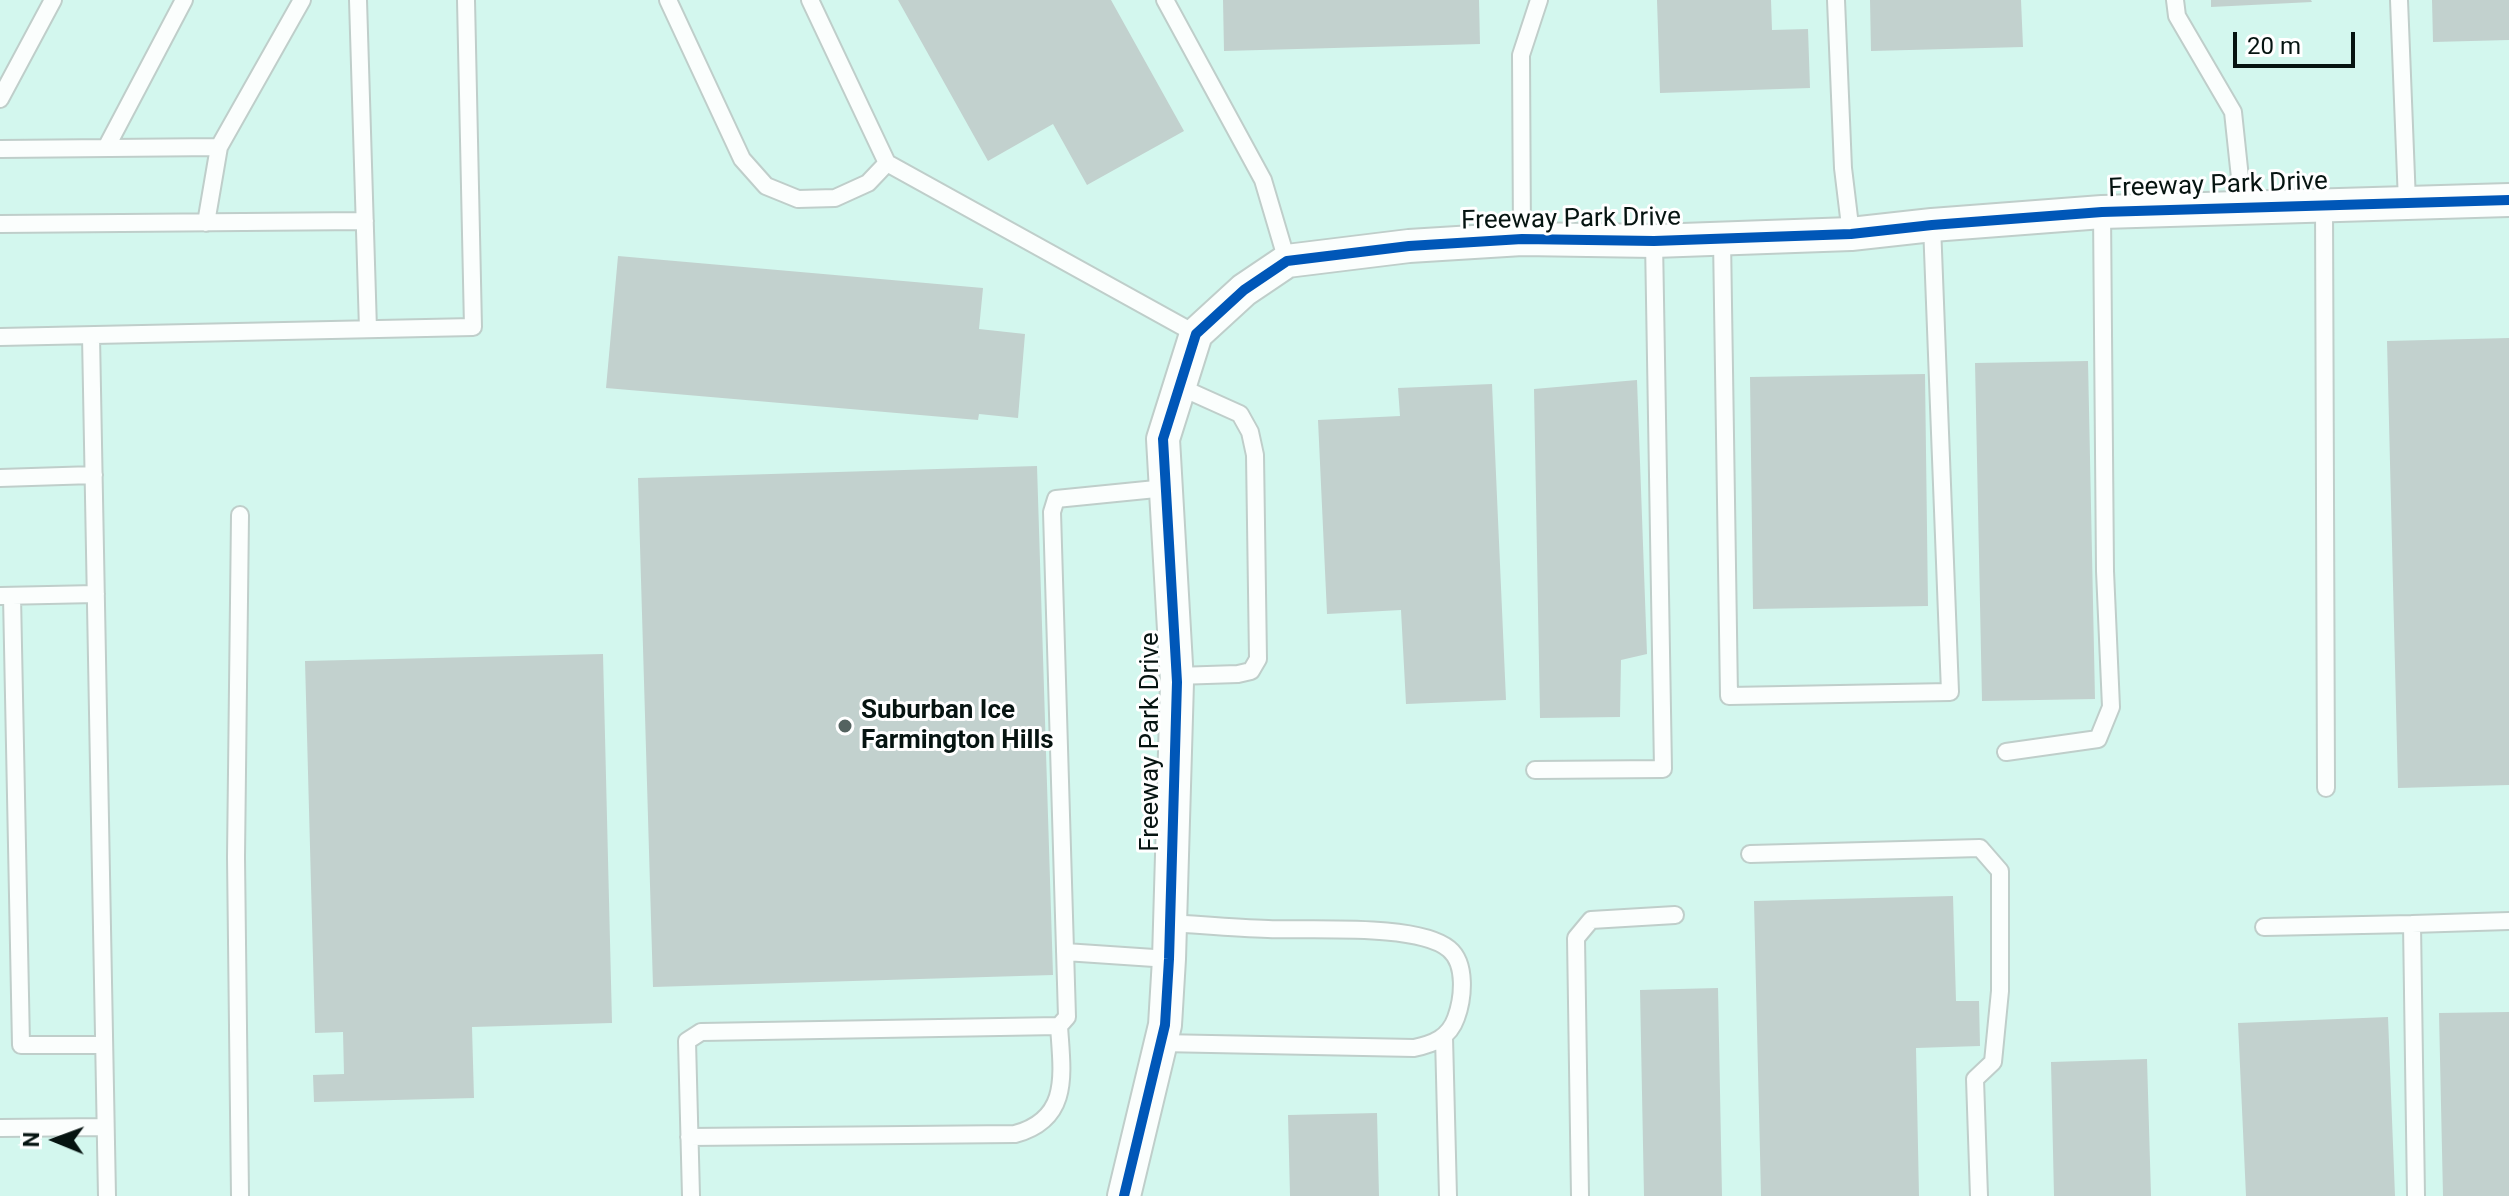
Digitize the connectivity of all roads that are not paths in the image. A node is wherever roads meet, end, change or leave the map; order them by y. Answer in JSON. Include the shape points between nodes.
{"nodes":[{"id":1,"x":53,"y":0,"type":"edge"},
{"id":2,"x":184,"y":0,"type":"edge"},
{"id":3,"x":302,"y":0,"type":"edge"},
{"id":4,"x":358,"y":0,"type":"edge"},
{"id":5,"x":466,"y":0,"type":"edge"},
{"id":6,"x":668,"y":0,"type":"edge"},
{"id":7,"x":810,"y":0,"type":"edge"},
{"id":8,"x":1165,"y":0,"type":"edge"},
{"id":9,"x":1539,"y":0,"type":"edge"},
{"id":10,"x":1836,"y":0,"type":"edge"},
{"id":11,"x":2175,"y":0,"type":"edge"},
{"id":12,"x":2399,"y":0,"type":"edge"},
{"id":13,"x":0,"y":99,"type":"edge"},
{"id":14,"x":219,"y":147,"type":"junction"},
{"id":15,"x":106,"y":148,"type":"junction"},
{"id":16,"x":0,"y":149,"type":"edge"},
{"id":17,"x":887,"y":163,"type":"junction"},
{"id":18,"x":2509,"y":200,"type":"edge"},
{"id":19,"x":2407,"y":202,"type":"junction"},
{"id":20,"x":2324,"y":204,"type":"junction"},
{"id":21,"x":2243,"y":206,"type":"junction"},
{"id":22,"x":2102,"y":212,"type":"junction"},
{"id":23,"x":365,"y":221,"type":"junction"},
{"id":24,"x":206,"y":223,"type":"junction"},
{"id":25,"x":0,"y":224,"type":"edge"},
{"id":26,"x":1932,"y":225,"type":"junction"},
{"id":27,"x":1851,"y":234,"type":"junction"},
{"id":28,"x":1522,"y":239,"type":"junction"},
{"id":29,"x":1722,"y":239,"type":"junction"},
{"id":30,"x":1654,"y":241,"type":"junction"},
{"id":31,"x":1287,"y":261,"type":"junction"},
{"id":32,"x":368,"y":329,"type":"junction"},
{"id":33,"x":1196,"y":334,"type":"junction"},
{"id":34,"x":91,"y":336,"type":"junction"},
{"id":35,"x":0,"y":337,"type":"edge"},
{"id":36,"x":1180,"y":387,"type":"junction"},
{"id":37,"x":94,"y":475,"type":"junction"},
{"id":38,"x":0,"y":478,"type":"edge"},
{"id":39,"x":1166,"y":488,"type":"junction"},
{"id":40,"x":240,"y":515,"type":"dead end"},
{"id":41,"x":96,"y":594,"type":"junction"},
{"id":42,"x":6,"y":596,"type":"edge"},
{"id":43,"x":1176,"y":676,"type":"junction"},
{"id":44,"x":2006,"y":752,"type":"dead end"},
{"id":45,"x":1535,"y":770,"type":"dead end"},
{"id":46,"x":2326,"y":788,"type":"dead end"},
{"id":47,"x":1750,"y":854,"type":"dead end"},
{"id":48,"x":1675,"y":915,"type":"dead end"},
{"id":49,"x":2509,"y":921,"type":"edge"},
{"id":50,"x":1170,"y":923,"type":"junction"},
{"id":51,"x":2412,"y":924,"type":"junction"},
{"id":52,"x":2264,"y":927,"type":"dead end"},
{"id":53,"x":1065,"y":952,"type":"junction"},
{"id":54,"x":1169,"y":959,"type":"junction"},
{"id":55,"x":1059,"y":1026,"type":"junction"},
{"id":56,"x":1444,"y":1037,"type":"junction"},
{"id":57,"x":1160,"y":1043,"type":"junction"},
{"id":58,"x":104,"y":1045,"type":"junction"},
{"id":59,"x":105,"y":1127,"type":"junction"},
{"id":60,"x":0,"y":1128,"type":"edge"},
{"id":61,"x":689,"y":1137,"type":"junction"},
{"id":62,"x":107,"y":1196,"type":"edge"},
{"id":63,"x":240,"y":1196,"type":"edge"},
{"id":64,"x":691,"y":1196,"type":"edge"},
{"id":65,"x":1124,"y":1196,"type":"edge"},
{"id":66,"x":1448,"y":1196,"type":"edge"},
{"id":67,"x":1580,"y":1196,"type":"edge"},
{"id":68,"x":1979,"y":1196,"type":"edge"},
{"id":69,"x":2416,"y":1196,"type":"edge"}],
"edges":[{"from":1,"to":13,"type":"lane"},
{"from":2,"to":15,"type":"lane"},
{"from":3,"to":14,"type":"lane"},
{"from":4,"to":23,"type":"lane"},
{"from":5,"to":32,"type":"lane","via":[[473,327]]},
{"from":6,"to":17,"type":"lane","via":[[742,159],[766,186],[798,199],[835,198],[868,183]]},
{"from":7,"to":17,"type":"lane"},
{"from":8,"to":31,"type":"lane","via":[[1263,180]]},
{"from":9,"to":28,"type":"lane","via":[[1521,55]]},
{"from":10,"to":27,"type":"lane"},
{"from":11,"to":21,"type":"lane","via":[[2177,16],[2233,112]]},
{"from":12,"to":19,"type":"lane"},
{"from":14,"to":15,"type":"lane"},
{"from":14,"to":24,"type":"lane"},
{"from":15,"to":16,"type":"lane"},
{"from":17,"to":33,"type":"lane"},
{"from":18,"to":19,"type":"street","name":"Freeway Park Drive"},
{"from":19,"to":20,"type":"street","name":"Freeway Park Drive"},
{"from":20,"to":21,"type":"street","name":"Freeway Park Drive"},
{"from":20,"to":46,"type":"lane"},
{"from":21,"to":22,"type":"street","name":"Freeway Park Drive"},
{"from":22,"to":26,"type":"street","name":"Freeway Park Drive"},
{"from":22,"to":44,"type":"lane","via":[[2111,707],[2098,739]]},
{"from":23,"to":24,"type":"lane"},
{"from":23,"to":32,"type":"lane"},
{"from":24,"to":25,"type":"lane"},
{"from":26,"to":27,"type":"street","name":"Freeway Park Drive"},
{"from":26,"to":29,"type":"lane","via":[[1950,692],[1729,696]]},
{"from":27,"to":29,"type":"street","name":"Freeway Park Drive"},
{"from":28,"to":30,"type":"street","name":"Freeway Park Drive"},
{"from":28,"to":31,"type":"street","name":"Freeway Park Drive"},
{"from":29,"to":30,"type":"street","name":"Freeway Park Drive"},
{"from":30,"to":45,"type":"lane","via":[[1663,769]]},
{"from":31,"to":33,"type":"street","name":"Freeway Park Drive","via":[[1244,290]]},
{"from":32,"to":34,"type":"lane"},
{"from":33,"to":36,"type":"street","name":"Freeway Park Drive"},
{"from":34,"to":35,"type":"lane"},
{"from":34,"to":37,"type":"lane"},
{"from":36,"to":39,"type":"street","name":"Freeway Park Drive","via":[[1163,439]]},
{"from":36,"to":43,"type":"lane","via":[[1240,414],[1250,432],[1255,455],[1258,659],[1251,671],[1238,674]]},
{"from":37,"to":38,"type":"lane"},
{"from":37,"to":41,"type":"lane"},
{"from":39,"to":43,"type":"street","name":"Freeway Park Drive"},
{"from":39,"to":53,"type":"lane","via":[[1056,499],[1052,512]]},
{"from":40,"to":63,"type":"lane"},
{"from":41,"to":42,"type":"lane"},
{"from":41,"to":58,"type":"lane"},
{"from":42,"to":58,"type":"lane","via":[[21,1045]]},
{"from":43,"to":50,"type":"street","name":"Freeway Park Drive"},
{"from":47,"to":68,"type":"lane","via":[[1980,848],[2000,871],[2000,991],[1993,1062],[1975,1079]]},
{"from":48,"to":67,"type":"lane","via":[[1591,920],[1576,938]]},
{"from":49,"to":51,"type":"lane"},
{"from":50,"to":54,"type":"street","name":"Freeway Park Drive"},
{"from":50,"to":56,"type":"lane","via":[[1374,931],[1440,943],[1457,958],[1462,993],[1453,1026]]},
{"from":51,"to":52,"type":"lane"},
{"from":51,"to":69,"type":"lane"},
{"from":53,"to":54,"type":"lane"},
{"from":53,"to":55,"type":"lane","via":[[1067,1017]]},
{"from":54,"to":57,"type":"street","name":"Freeway Park Drive"},
{"from":55,"to":61,"type":"lane","via":[[1062,1076],[1054,1111],[1034,1129],[1015,1134]]},
{"from":55,"to":61,"type":"lane","via":[[701,1032],[687,1041]]},
{"from":56,"to":57,"type":"lane","via":[[1414,1048]]},
{"from":56,"to":66,"type":"lane"},
{"from":57,"to":65,"type":"street","name":"Freeway Park Drive"},
{"from":58,"to":59,"type":"lane"},
{"from":59,"to":60,"type":"lane"},
{"from":59,"to":62,"type":"lane"},
{"from":61,"to":64,"type":"lane"}]}
